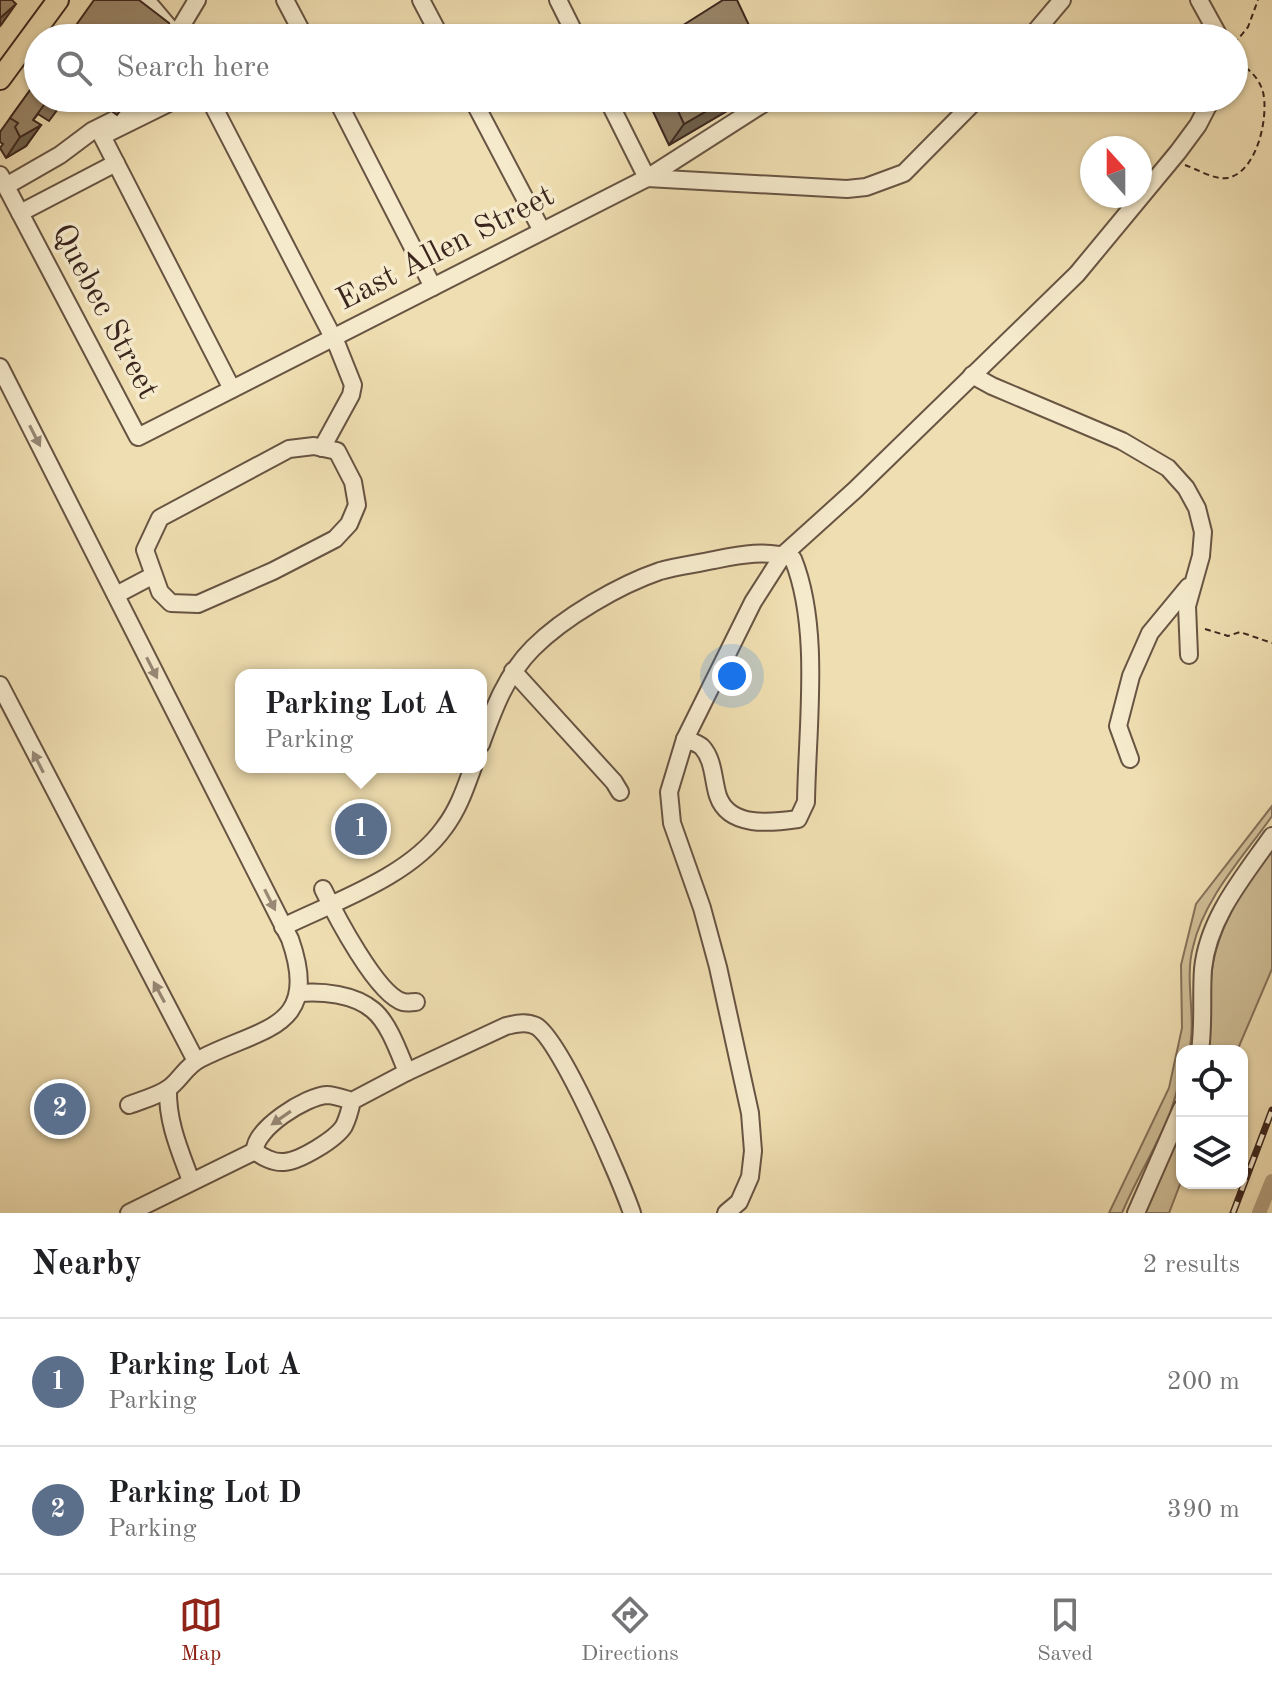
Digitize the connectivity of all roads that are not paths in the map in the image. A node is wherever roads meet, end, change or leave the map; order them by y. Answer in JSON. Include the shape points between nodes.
{"nodes":[{"id":1,"x":58,"y":0,"type":"edge"},
{"id":2,"x":146,"y":0,"type":"edge"},
{"id":3,"x":197,"y":0,"type":"edge"},
{"id":4,"x":285,"y":0,"type":"edge"},
{"id":5,"x":421,"y":0,"type":"edge"},
{"id":6,"x":558,"y":0,"type":"edge"},
{"id":7,"x":1062,"y":0,"type":"edge"},
{"id":8,"x":1199,"y":0,"type":"edge"},
{"id":9,"x":40,"y":24,"type":"edge"},
{"id":10,"x":167,"y":24,"type":"edge"},
{"id":11,"x":184,"y":24,"type":"edge"},
{"id":12,"x":298,"y":24,"type":"edge"},
{"id":13,"x":434,"y":24,"type":"edge"},
{"id":14,"x":570,"y":24,"type":"edge"},
{"id":15,"x":1042,"y":24,"type":"edge"},
{"id":16,"x":1212,"y":24,"type":"edge"},
{"id":17,"x":24,"y":46,"type":"edge"},
{"id":18,"x":0,"y":79,"type":"edge"},
{"id":19,"x":128,"y":112,"type":"edge"},
{"id":20,"x":151,"y":112,"type":"edge"},
{"id":21,"x":216,"y":112,"type":"edge"},
{"id":22,"x":343,"y":112,"type":"edge"},
{"id":23,"x":479,"y":112,"type":"edge"},
{"id":24,"x":614,"y":112,"type":"edge"},
{"id":25,"x":750,"y":112,"type":"edge"},
{"id":26,"x":964,"y":112,"type":"edge"},
{"id":27,"x":1205,"y":112,"type":"edge"},
{"id":28,"x":116,"y":163,"type":"junction"},
{"id":29,"x":647,"y":178,"type":"junction"},
{"id":30,"x":3,"y":181,"type":"edge"},
{"id":31,"x":20,"y":213,"type":"junction"},
{"id":32,"x":542,"y":231,"type":"junction"},
{"id":33,"x":433,"y":287,"type":"junction"},
{"id":34,"x":333,"y":338,"type":"junction"},
{"id":35,"x":0,"y":367,"type":"edge"},
{"id":36,"x":972,"y":375,"type":"junction"},
{"id":37,"x":232,"y":389,"type":"junction"},
{"id":38,"x":138,"y":437,"type":"joint"},
{"id":39,"x":322,"y":448,"type":"junction"},
{"id":40,"x":783,"y":555,"type":"junction"},
{"id":41,"x":152,"y":576,"type":"junction"},
{"id":42,"x":1193,"y":581,"type":"junction"},
{"id":43,"x":116,"y":595,"type":"junction"},
{"id":44,"x":1189,"y":655,"type":"dead end"},
{"id":45,"x":513,"y":671,"type":"junction"},
{"id":46,"x":0,"y":685,"type":"edge"},
{"id":47,"x":487,"y":727,"type":"edge"},
{"id":48,"x":685,"y":739,"type":"junction"},
{"id":49,"x":1130,"y":759,"type":"dead end"},
{"id":50,"x":471,"y":773,"type":"edge"},
{"id":51,"x":620,"y":792,"type":"dead end"},
{"id":52,"x":1272,"y":836,"type":"edge"},
{"id":53,"x":327,"y":897,"type":"junction"},
{"id":54,"x":283,"y":927,"type":"junction"},
{"id":55,"x":299,"y":993,"type":"junction"},
{"id":56,"x":416,"y":1002,"type":"dead end"},
{"id":57,"x":1200,"y":1045,"type":"edge"},
{"id":58,"x":196,"y":1061,"type":"junction"},
{"id":59,"x":407,"y":1072,"type":"junction"},
{"id":60,"x":168,"y":1089,"type":"junction"},
{"id":61,"x":352,"y":1101,"type":"junction"},
{"id":62,"x":129,"y":1105,"type":"dead end"},
{"id":63,"x":1178,"y":1117,"type":"edge"},
{"id":64,"x":255,"y":1151,"type":"junction"},
{"id":65,"x":191,"y":1181,"type":"junction"},
{"id":66,"x":129,"y":1213,"type":"edge"},
{"id":67,"x":632,"y":1213,"type":"edge"},
{"id":68,"x":726,"y":1213,"type":"edge"},
{"id":69,"x":1136,"y":1213,"type":"edge"}],
"edges":[{"from":1,"to":9,"type":"main road"},
{"from":2,"to":10,"type":"street"},
{"from":3,"to":11,"type":"street"},
{"from":4,"to":12,"type":"street"},
{"from":5,"to":13,"type":"street"},
{"from":6,"to":14,"type":"street"},
{"from":7,"to":15,"type":"street"},
{"from":8,"to":16,"type":"street"},
{"from":17,"to":18,"type":"main road"},
{"from":19,"to":30,"type":"street","via":[[60,155]]},
{"from":20,"to":28,"type":"street","via":[[102,136]]},
{"from":21,"to":34,"type":"street"},
{"from":22,"to":33,"type":"street"},
{"from":23,"to":32,"type":"street"},
{"from":24,"to":29,"type":"street"},
{"from":25,"to":29,"type":"street","name":"East Allen Street"},
{"from":26,"to":29,"type":"street","via":[[904,173],[866,187]]},
{"from":27,"to":36,"type":"street","via":[[1077,274]]},
{"from":28,"to":31,"type":"street"},
{"from":28,"to":37,"type":"street"},
{"from":29,"to":32,"type":"street","name":"East Allen Street"},
{"from":30,"to":31,"type":"street","name":"Quebec Street"},
{"from":31,"to":38,"type":"street","name":"Quebec Street"},
{"from":32,"to":33,"type":"street","name":"East Allen Street"},
{"from":33,"to":34,"type":"street","name":"East Allen Street"},
{"from":34,"to":37,"type":"street","name":"East Allen Street"},
{"from":34,"to":39,"type":"street","via":[[353,385]]},
{"from":35,"to":43,"type":"street","one_way":true},
{"from":36,"to":40,"type":"street"},
{"from":36,"to":42,"type":"street","via":[[1122,441],[1168,468],[1192,498],[1203,532]]},
{"from":37,"to":38,"type":"street","name":"East Allen Street"},
{"from":39,"to":41,"type":"street","via":[[289,449],[160,518],[145,550]]},
{"from":39,"to":41,"type":"street","via":[[337,451],[353,482],[357,505],[335,539],[198,604],[171,603]]},
{"from":40,"to":45,"type":"street","via":[[745,553],[660,571],[569,620]]},
{"from":40,"to":48,"type":"street","via":[[746,615]]},
{"from":40,"to":48,"type":"street","via":[[793,559],[801,579],[810,626],[806,802],[798,819],[751,821],[728,812],[718,798],[709,758],[701,746]]},
{"from":41,"to":43,"type":"street"},
{"from":42,"to":44,"type":"street","via":[[1187,606]]},
{"from":42,"to":49,"type":"street","via":[[1150,633],[1131,676],[1118,726]]},
{"from":43,"to":54,"type":"street","one_way":true},
{"from":45,"to":47,"type":"street"},
{"from":45,"to":51,"type":"street"},
{"from":58,"to":46,"type":"street","one_way":true},
{"from":48,"to":68,"type":"street","via":[[669,792],[672,823],[710,937],[750,1113],[750,1177],[739,1202]]},
{"from":50,"to":53,"type":"street","via":[[452,817],[426,849],[392,874]]},
{"from":52,"to":57,"type":"street","via":[[1227,902],[1208,943]]},
{"from":53,"to":54,"type":"street"},
{"from":53,"to":56,"type":"street","via":[[358,956],[393,996]]},
{"from":54,"to":55,"type":"street","via":[[296,956]]},
{"from":55,"to":58,"type":"street","via":[[284,1018],[270,1029]]},
{"from":55,"to":59,"type":"street","via":[[346,997],[373,1010]]},
{"from":58,"to":60,"type":"street"},
{"from":59,"to":61,"type":"street"},
{"from":59,"to":67,"type":"street","via":[[506,1026],[534,1025],[547,1035],[585,1103]]},
{"from":60,"to":62,"type":"street"},
{"from":60,"to":65,"type":"street","via":[[174,1137]]},
{"from":61,"to":64,"type":"street","one_way":true,"via":[[326,1095],[302,1104],[260,1134]]},
{"from":61,"to":64,"type":"street","via":[[342,1129],[303,1155],[284,1162]]},
{"from":63,"to":69,"type":"street"},
{"from":64,"to":65,"type":"street"},
{"from":65,"to":66,"type":"street"}]}
